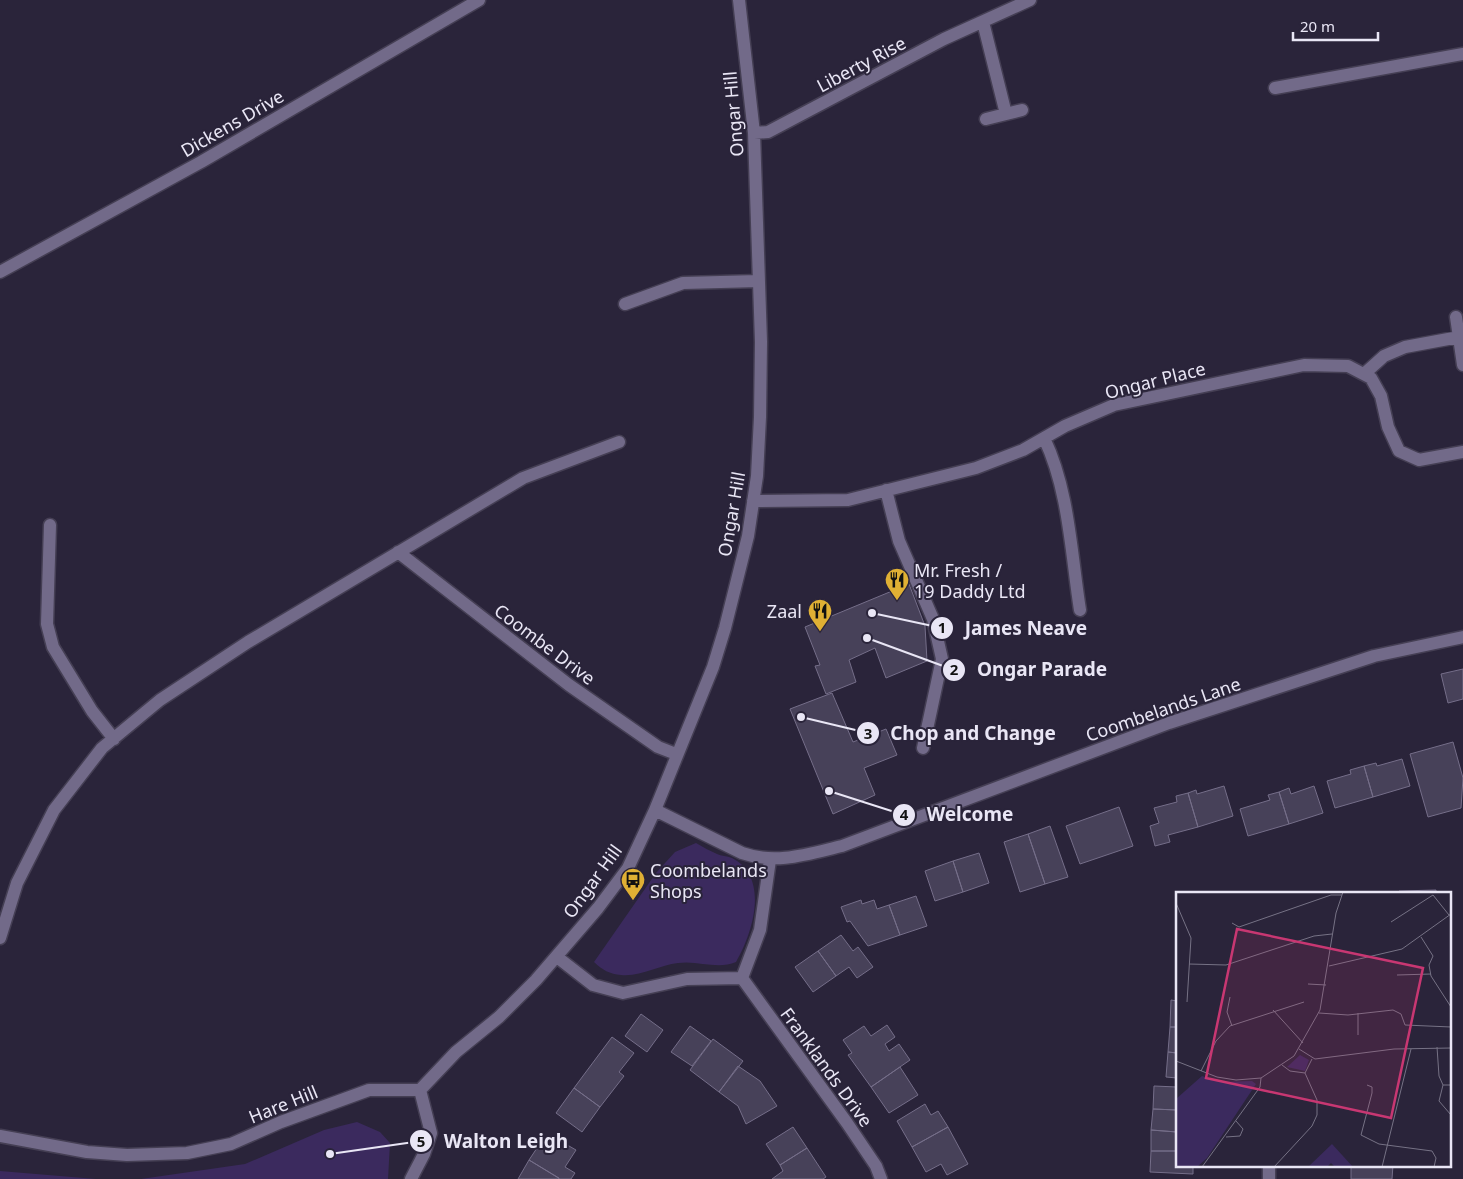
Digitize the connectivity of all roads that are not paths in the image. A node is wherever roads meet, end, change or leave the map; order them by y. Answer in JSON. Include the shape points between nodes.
{"nodes":[{"id":1,"x":479,"y":0,"type":"edge"},
{"id":2,"x":739,"y":0,"type":"edge"},
{"id":3,"x":1030,"y":0,"type":"edge"},
{"id":4,"x":983,"y":22,"type":"junction"},
{"id":5,"x":1463,"y":54,"type":"edge"},
{"id":6,"x":1275,"y":88,"type":"dead end"},
{"id":7,"x":1022,"y":110,"type":"dead end"},
{"id":8,"x":1006,"y":114,"type":"junction"},
{"id":9,"x":986,"y":119,"type":"dead end"},
{"id":10,"x":754,"y":132,"type":"junction"},
{"id":11,"x":0,"y":272,"type":"edge"},
{"id":12,"x":758,"y":281,"type":"junction"},
{"id":13,"x":625,"y":304,"type":"dead end"},
{"id":14,"x":1456,"y":317,"type":"dead end"},
{"id":15,"x":1459,"y":337,"type":"junction"},
{"id":16,"x":1462,"y":364,"type":"edge"},
{"id":17,"x":1364,"y":374,"type":"junction"},
{"id":18,"x":1044,"y":438,"type":"junction"},
{"id":19,"x":619,"y":442,"type":"dead end"},
{"id":20,"x":1463,"y":452,"type":"edge"},
{"id":21,"x":886,"y":490,"type":"junction"},
{"id":22,"x":753,"y":501,"type":"junction"},
{"id":23,"x":50,"y":525,"type":"dead end"},
{"id":24,"x":398,"y":552,"type":"junction"},
{"id":25,"x":1080,"y":610,"type":"dead end"},
{"id":26,"x":1463,"y":637,"type":"edge"},
{"id":27,"x":114,"y":739,"type":"junction"},
{"id":28,"x":923,"y":748,"type":"dead end"},
{"id":29,"x":676,"y":754,"type":"junction"},
{"id":30,"x":655,"y":810,"type":"junction"},
{"id":31,"x":770,"y":860,"type":"junction"},
{"id":32,"x":0,"y":938,"type":"edge"},
{"id":33,"x":556,"y":957,"type":"junction"},
{"id":34,"x":742,"y":978,"type":"junction"},
{"id":35,"x":420,"y":1090,"type":"junction"},
{"id":36,"x":0,"y":1136,"type":"edge"},
{"id":37,"x":1269,"y":1166,"type":"edge"},
{"id":38,"x":410,"y":1179,"type":"edge"},
{"id":39,"x":881,"y":1179,"type":"edge"},
{"id":40,"x":1269,"y":1179,"type":"edge"}],
"edges":[{"from":1,"to":11,"type":"street","name":"Dickens Drive","via":[[201,162]]},
{"from":2,"to":10,"type":"street","name":"Ongar Hill"},
{"from":3,"to":4,"type":"street","name":"Liberty Rise"},
{"from":4,"to":8,"type":"street"},
{"from":4,"to":10,"type":"street","name":"Liberty Rise","via":[[944,39],[768,132]]},
{"from":5,"to":6,"type":"street"},
{"from":7,"to":8,"type":"street"},
{"from":8,"to":9,"type":"street"},
{"from":10,"to":12,"type":"street","name":"Ongar Hill"},
{"from":12,"to":13,"type":"street","via":[[683,283]]},
{"from":12,"to":22,"type":"street","name":"Ongar Hill","via":[[760,417]]},
{"from":14,"to":15,"type":"street"},
{"from":15,"to":16,"type":"street"},
{"from":15,"to":17,"type":"street","via":[[1405,347],[1384,356]]},
{"from":17,"to":18,"type":"street","name":"Ongar Place","via":[[1348,366],[1304,365],[1114,405]]},
{"from":17,"to":20,"type":"street","via":[[1381,396],[1388,427],[1399,452],[1419,460]]},
{"from":18,"to":21,"type":"street","name":"Ongar Place","via":[[1023,450],[976,468]]},
{"from":18,"to":25,"type":"street","via":[[1061,485]]},
{"from":19,"to":24,"type":"street","via":[[523,478]]},
{"from":21,"to":22,"type":"street","name":"Ongar Place","via":[[848,500]]},
{"from":21,"to":28,"type":"street","via":[[898,541],[933,619],[942,659]]},
{"from":22,"to":29,"type":"street","name":"Ongar Hill","via":[[748,536],[725,628],[713,667]]},
{"from":23,"to":27,"type":"street","via":[[47,624],[53,647],[92,712]]},
{"from":24,"to":27,"type":"street","via":[[248,642],[160,700]]},
{"from":24,"to":29,"type":"street","name":"Coombe Drive","via":[[569,685],[658,747]]},
{"from":26,"to":31,"type":"street","name":"Coombelands Lane","via":[[1374,656],[1170,723],[842,846]]},
{"from":27,"to":32,"type":"street","via":[[102,748],[54,810],[17,883]]},
{"from":29,"to":30,"type":"street","name":"Ongar Hill"},
{"from":30,"to":31,"type":"street","name":"Coombelands Lane","via":[[742,853]]},
{"from":30,"to":33,"type":"street","name":"Ongar Hill","via":[[628,868]]},
{"from":31,"to":34,"type":"street","via":[[760,930]]},
{"from":33,"to":34,"type":"street","via":[[593,985],[623,993],[687,979]]},
{"from":33,"to":35,"type":"street","name":"Ongar Hill","via":[[499,1017],[456,1052]]},
{"from":34,"to":39,"type":"street","name":"Franklands Drive","via":[[847,1123]]},
{"from":35,"to":36,"type":"street","name":"Hare Hill","via":[[369,1090],[280,1122],[231,1144],[187,1153],[107,1154]]},
{"from":35,"to":38,"type":"street","via":[[431,1133]]},
{"from":37,"to":40,"type":"street"}]}
